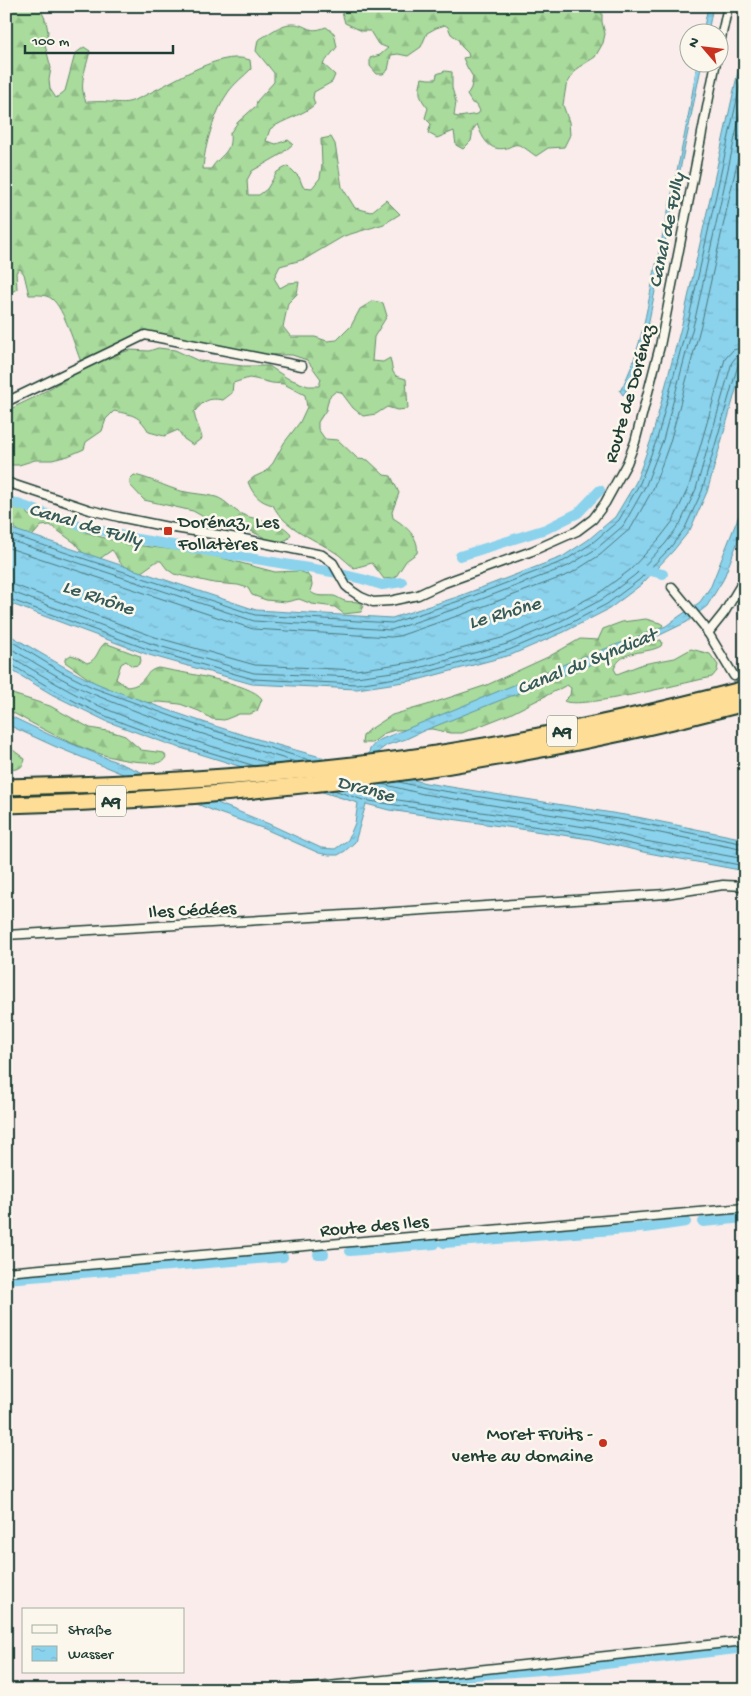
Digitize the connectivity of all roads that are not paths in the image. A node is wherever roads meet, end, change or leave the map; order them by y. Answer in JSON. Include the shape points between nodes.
{"nodes":[{"id":1,"x":728,"y":6,"type":"edge"},
{"id":2,"x":725,"y":22,"type":"edge"},
{"id":3,"x":714,"y":72,"type":"edge"},
{"id":4,"x":302,"y":366,"type":"dead end"},
{"id":5,"x":6,"y":402,"type":"edge"},
{"id":6,"x":6,"y":482,"type":"edge"},
{"id":7,"x":745,"y":578,"type":"edge"},
{"id":8,"x":672,"y":587,"type":"dead end"},
{"id":9,"x":708,"y":633,"type":"junction"},
{"id":10,"x":734,"y":676,"type":"dead end"},
{"id":11,"x":745,"y":689,"type":"edge"},
{"id":12,"x":745,"y":703,"type":"edge"},
{"id":13,"x":6,"y":787,"type":"edge"},
{"id":14,"x":6,"y":805,"type":"edge"},
{"id":15,"x":745,"y":886,"type":"edge"},
{"id":16,"x":6,"y":935,"type":"edge"},
{"id":17,"x":745,"y":1208,"type":"edge"},
{"id":18,"x":6,"y":1272,"type":"edge"},
{"id":19,"x":745,"y":1641,"type":"edge"},
{"id":20,"x":291,"y":1690,"type":"edge"}],
"edges":[{"from":1,"to":2,"type":"street"},
{"from":3,"to":6,"type":"street","name":"Route de Dorénaz","via":[[662,337],[635,442],[598,514],[577,531],[408,598],[373,602],[346,586],[333,563],[315,553],[118,517]]},
{"from":4,"to":5,"type":"street","via":[[145,335]]},
{"from":7,"to":9,"type":"street"},
{"from":8,"to":9,"type":"street"},
{"from":9,"to":10,"type":"street"},
{"from":11,"to":13,"type":"highway","number":"A9","via":[[562,731],[394,760],[215,778]]},
{"from":12,"to":14,"type":"highway","number":"A9","via":[[610,736],[440,768],[216,794]]},
{"from":15,"to":16,"type":"street","name":"Iles Cédées","via":[[723,885],[666,894]]},
{"from":17,"to":18,"type":"street","name":"Route des Iles"},
{"from":19,"to":20,"type":"street"}]}
